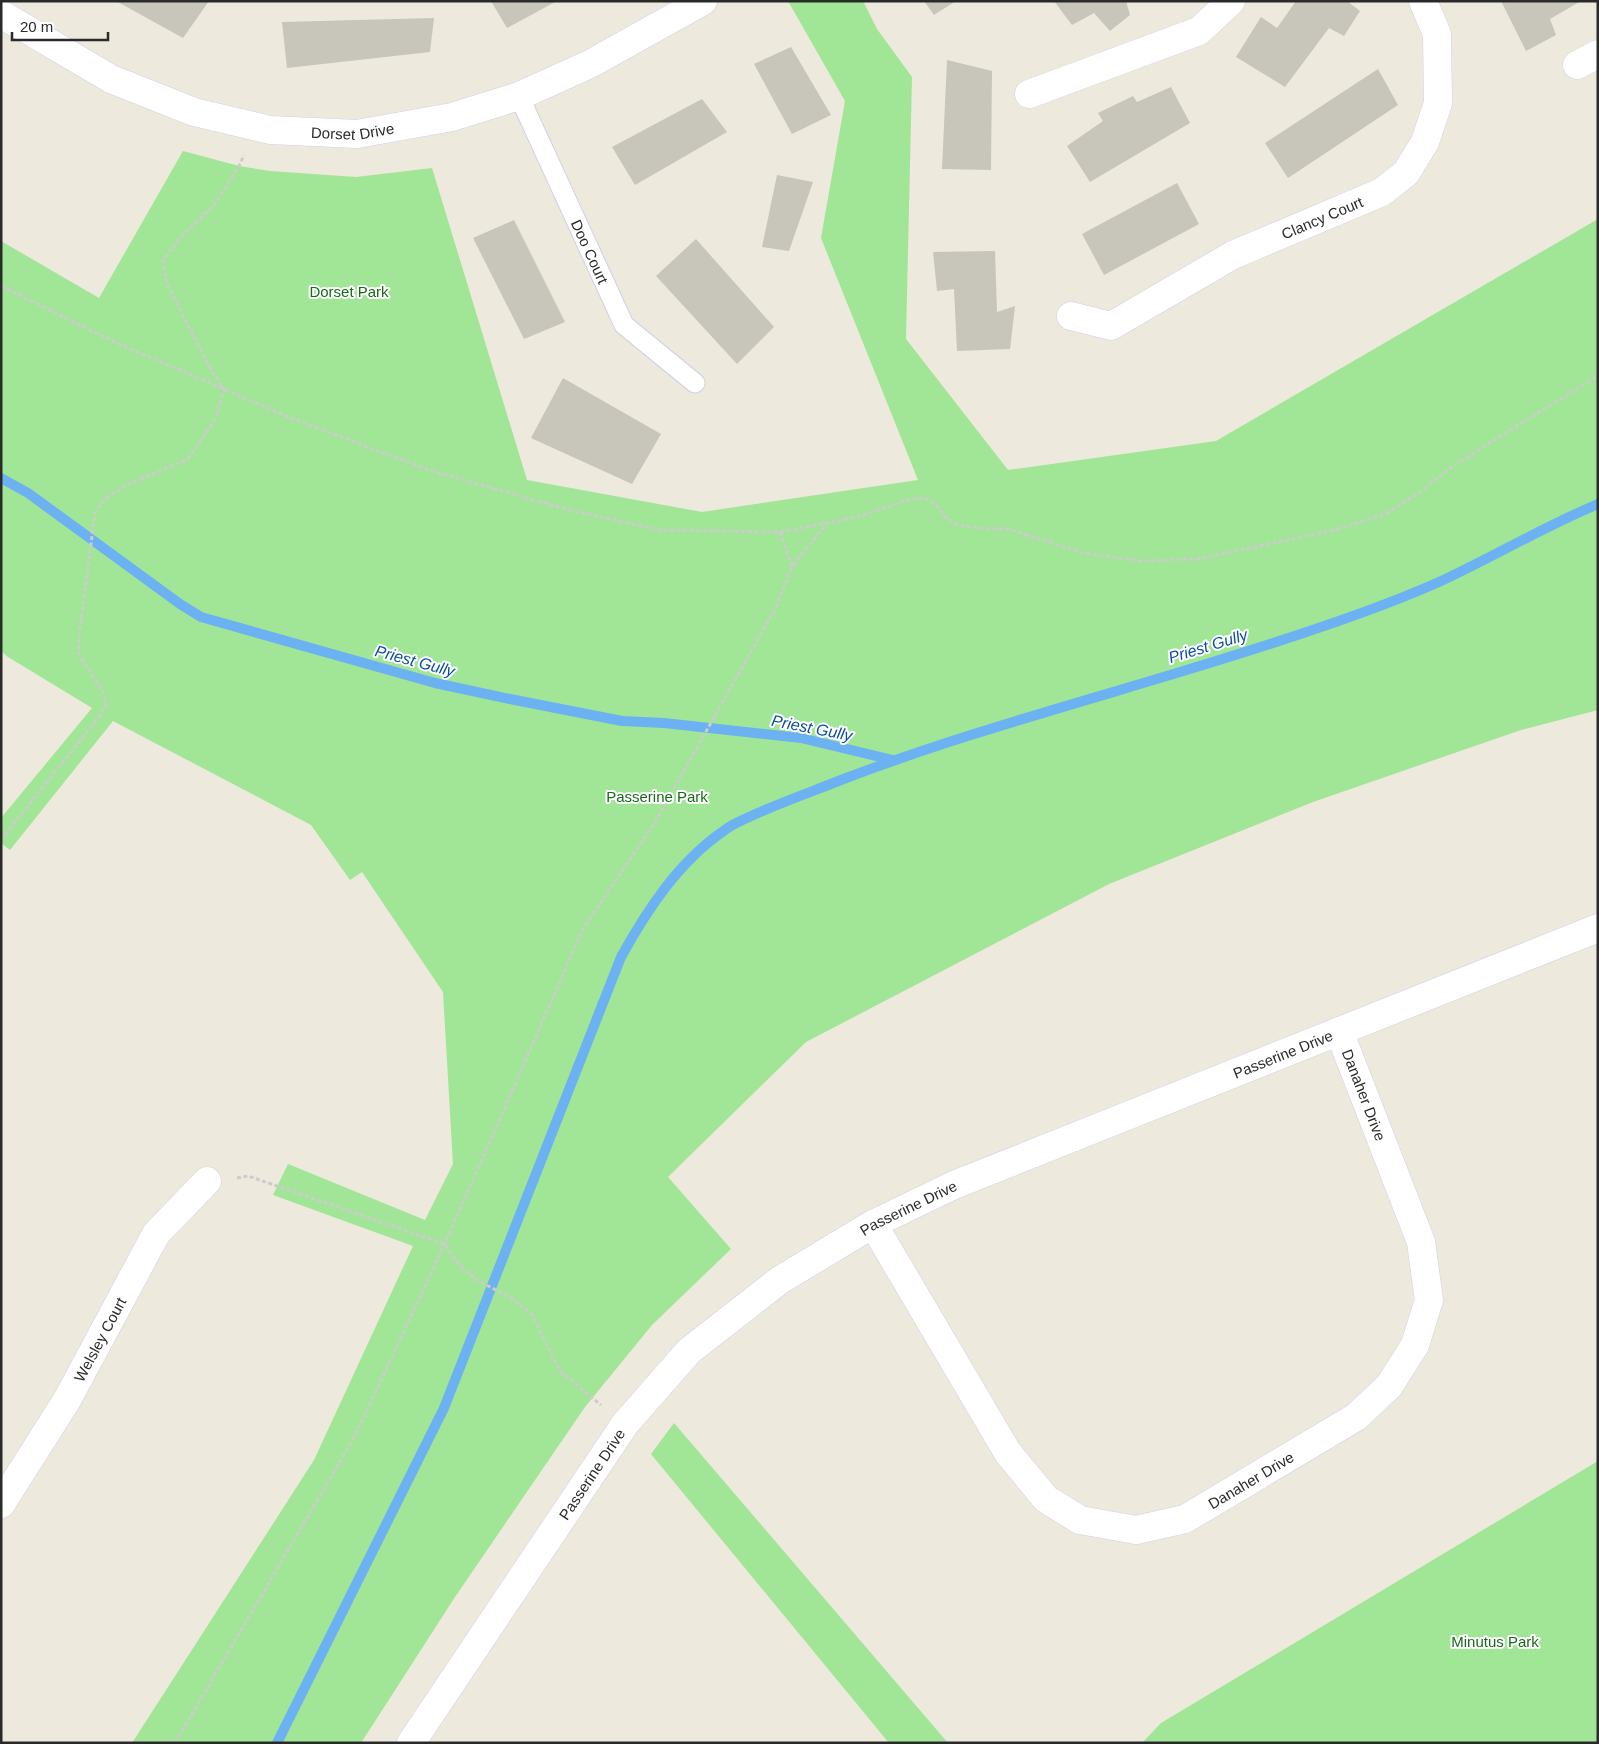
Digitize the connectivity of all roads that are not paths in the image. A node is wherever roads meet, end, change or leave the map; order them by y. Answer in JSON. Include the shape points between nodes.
{"nodes":[{"id":1,"x":702,"y":1,"type":"edge"},
{"id":2,"x":1231,"y":1,"type":"edge"},
{"id":3,"x":1423,"y":1,"type":"edge"},
{"id":4,"x":1,"y":14,"type":"edge"},
{"id":5,"x":1029,"y":94,"type":"dead end"},
{"id":6,"x":518,"y":96,"type":"junction"},
{"id":7,"x":1071,"y":316,"type":"dead end"},
{"id":8,"x":695,"y":383,"type":"dead end"},
{"id":9,"x":1598,"y":928,"type":"edge"},
{"id":10,"x":1339,"y":1031,"type":"junction"},
{"id":11,"x":207,"y":1181,"type":"road end"},
{"id":12,"x":873,"y":1224,"type":"junction"},
{"id":13,"x":1,"y":1504,"type":"edge"},
{"id":14,"x":411,"y":1743,"type":"edge"}],
"edges":[{"from":1,"to":6,"type":"street","name":"Dorset Drive","via":[[590,64]]},
{"from":2,"to":5,"type":"street","via":[[1199,31]]},
{"from":3,"to":7,"type":"street","name":"Clancy Court","via":[[1437,34],[1438,103],[1425,142],[1406,173],[1382,192],[1233,255],[1111,326]]},
{"from":4,"to":6,"type":"street","name":"Dorset Drive","via":[[111,78],[194,112],[270,130],[357,134],[452,117]]},
{"from":6,"to":8,"type":"lane","name":"Doo Court","via":[[624,325]]},
{"from":9,"to":10,"type":"street","name":"Passerine Drive"},
{"from":10,"to":12,"type":"street","name":"Passerine Drive","via":[[954,1185]]},
{"from":10,"to":12,"type":"street","name":"Danaher Drive","via":[[1421,1242],[1429,1300],[1415,1345],[1388,1386],[1356,1417],[1185,1519],[1136,1530],[1080,1520],[1046,1499],[1008,1453]]},
{"from":11,"to":13,"type":"street","name":"Welsley Court","via":[[156,1234],[66,1400]]},
{"from":12,"to":14,"type":"street","name":"Passerine Drive","via":[[780,1280],[689,1352],[625,1424]]}]}
